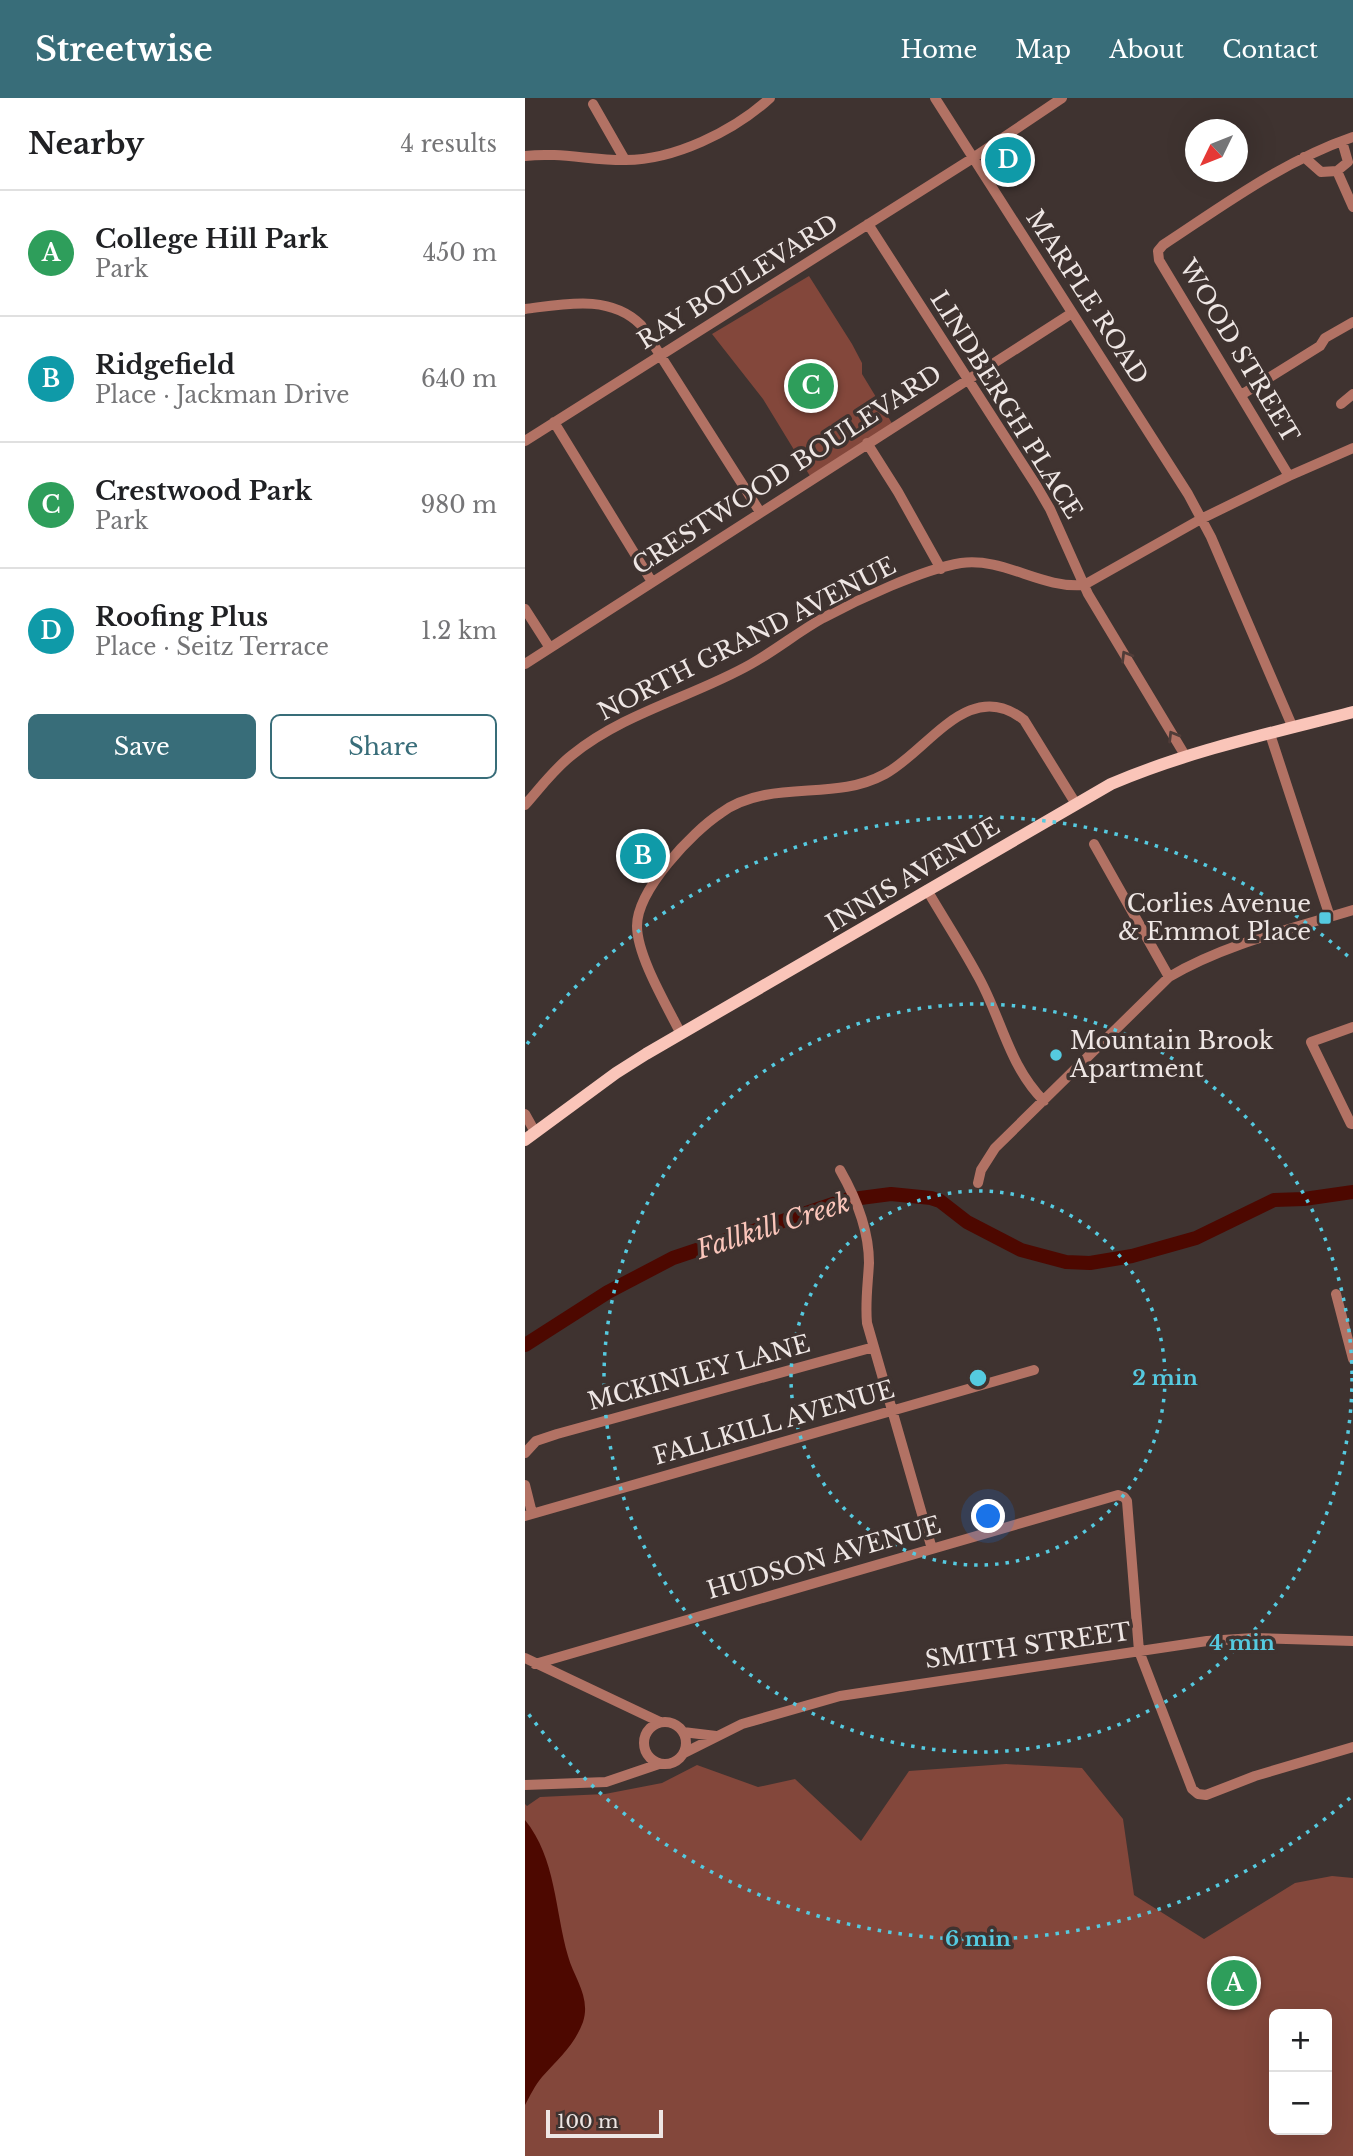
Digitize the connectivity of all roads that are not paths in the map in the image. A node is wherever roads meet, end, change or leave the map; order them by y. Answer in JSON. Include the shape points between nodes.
{"nodes":[{"id":1,"x":770,"y":98,"type":"edge"},
{"id":2,"x":935,"y":98,"type":"edge"},
{"id":3,"x":1062,"y":98,"type":"edge"},
{"id":4,"x":593,"y":104,"type":"dead end"},
{"id":5,"x":1353,"y":137,"type":"edge"},
{"id":6,"x":1342,"y":141,"type":"junction"},
{"id":7,"x":525,"y":156,"type":"edge"},
{"id":8,"x":1304,"y":157,"type":"junction"},
{"id":9,"x":973,"y":158,"type":"junction"},
{"id":10,"x":625,"y":160,"type":"junction"},
{"id":11,"x":1337,"y":171,"type":"junction"},
{"id":12,"x":1353,"y":206,"type":"edge"},
{"id":13,"x":868,"y":224,"type":"junction"},
{"id":14,"x":525,"y":309,"type":"edge"},
{"id":15,"x":1072,"y":313,"type":"junction"},
{"id":16,"x":1353,"y":322,"type":"edge"},
{"id":17,"x":661,"y":356,"type":"junction"},
{"id":18,"x":968,"y":379,"type":"junction"},
{"id":19,"x":1353,"y":394,"type":"edge"},
{"id":20,"x":1241,"y":396,"type":"junction"},
{"id":21,"x":1341,"y":404,"type":"dead end"},
{"id":22,"x":554,"y":422,"type":"junction"},
{"id":23,"x":525,"y":441,"type":"edge"},
{"id":24,"x":867,"y":443,"type":"junction"},
{"id":25,"x":1353,"y":448,"type":"edge"},
{"id":26,"x":1289,"y":475,"type":"junction"},
{"id":27,"x":759,"y":512,"type":"junction"},
{"id":28,"x":1202,"y":519,"type":"junction"},
{"id":29,"x":941,"y":569,"type":"junction"},
{"id":30,"x":652,"y":582,"type":"junction"},
{"id":31,"x":1084,"y":585,"type":"junction"},
{"id":32,"x":525,"y":609,"type":"edge"},
{"id":33,"x":550,"y":648,"type":"junction"},
{"id":34,"x":525,"y":664,"type":"edge"},
{"id":35,"x":1353,"y":712,"type":"edge"},
{"id":36,"x":1293,"y":728,"type":"junction"},
{"id":37,"x":1270,"y":734,"type":"junction"},
{"id":38,"x":1186,"y":757,"type":"junction"},
{"id":39,"x":1076,"y":804,"type":"junction"},
{"id":40,"x":525,"y":805,"type":"edge"},
{"id":41,"x":1094,"y":844,"type":"dead end"},
{"id":42,"x":927,"y":890,"type":"junction"},
{"id":43,"x":1353,"y":909,"type":"edge"},
{"id":44,"x":1330,"y":917,"type":"junction"},
{"id":45,"x":1169,"y":977,"type":"junction"},
{"id":46,"x":1353,"y":1027,"type":"edge"},
{"id":47,"x":681,"y":1034,"type":"junction"},
{"id":48,"x":1044,"y":1101,"type":"junction"},
{"id":49,"x":525,"y":1114,"type":"edge"},
{"id":50,"x":1352,"y":1124,"type":"edge"},
{"id":51,"x":530,"y":1136,"type":"edge"},
{"id":52,"x":840,"y":1170,"type":"dead end"},
{"id":53,"x":978,"y":1182,"type":"dead end"},
{"id":54,"x":1336,"y":1294,"type":"dead end"},
{"id":55,"x":874,"y":1347,"type":"junction"},
{"id":56,"x":1353,"y":1359,"type":"edge"},
{"id":57,"x":1034,"y":1370,"type":"dead end"},
{"id":58,"x":891,"y":1411,"type":"junction"},
{"id":59,"x":525,"y":1453,"type":"edge"},
{"id":60,"x":525,"y":1485,"type":"edge"},
{"id":61,"x":529,"y":1515,"type":"edge"},
{"id":62,"x":932,"y":1549,"type":"junction"},
{"id":63,"x":1353,"y":1641,"type":"edge"},
{"id":64,"x":1139,"y":1651,"type":"junction"},
{"id":65,"x":525,"y":1658,"type":"edge"},
{"id":66,"x":535,"y":1664,"type":"junction"},
{"id":67,"x":627,"y":1708,"type":"junction"},
{"id":68,"x":660,"y":1722,"type":"junction"},
{"id":69,"x":646,"y":1732,"type":"junction"},
{"id":70,"x":683,"y":1732,"type":"junction"},
{"id":71,"x":717,"y":1736,"type":"junction"},
{"id":72,"x":1353,"y":1747,"type":"edge"},
{"id":73,"x":645,"y":1752,"type":"junction"},
{"id":74,"x":684,"y":1753,"type":"junction"},
{"id":75,"x":659,"y":1764,"type":"junction"},
{"id":76,"x":633,"y":1773,"type":"junction"},
{"id":77,"x":525,"y":1785,"type":"edge"}],
"edges":[{"from":1,"to":10,"type":"street","via":[[738,124],[701,142]]},
{"from":2,"to":9,"type":"street","name":"MARPLE ROAD"},
{"from":3,"to":9,"type":"street","name":"RAY BOULEVARD"},
{"from":4,"to":10,"type":"street"},
{"from":5,"to":6,"type":"street","name":"WOOD STREET"},
{"from":6,"to":8,"type":"street","name":"WOOD STREET"},
{"from":6,"to":11,"type":"street","via":[[1348,162]]},
{"from":7,"to":10,"type":"street"},
{"from":8,"to":11,"type":"street","via":[[1321,172]]},
{"from":8,"to":20,"type":"street","name":"WOOD STREET","via":[[1260,181],[1158,251],[1159,260]]},
{"from":9,"to":13,"type":"street","name":"RAY BOULEVARD"},
{"from":9,"to":15,"type":"street","name":"MARPLE ROAD"},
{"from":11,"to":12,"type":"street"},
{"from":13,"to":17,"type":"street","name":"RAY BOULEVARD"},
{"from":13,"to":18,"type":"street","name":"LINDBERGH PLACE"},
{"from":14,"to":17,"type":"street","via":[[613,306],[630,314]]},
{"from":15,"to":18,"type":"street","name":"CRESTWOOD BOULEVARD"},
{"from":15,"to":28,"type":"street","name":"MARPLE ROAD"},
{"from":16,"to":20,"type":"street"},
{"from":17,"to":22,"type":"street","name":"RAY BOULEVARD"},
{"from":17,"to":27,"type":"street"},
{"from":18,"to":24,"type":"street","name":"CRESTWOOD BOULEVARD"},
{"from":18,"to":31,"type":"street","name":"LINDBERGH PLACE","via":[[1050,509]]},
{"from":19,"to":21,"type":"street"},
{"from":20,"to":26,"type":"street","name":"WOOD STREET"},
{"from":22,"to":23,"type":"street","name":"RAY BOULEVARD"},
{"from":22,"to":30,"type":"street"},
{"from":24,"to":27,"type":"street","name":"CRESTWOOD BOULEVARD"},
{"from":24,"to":29,"type":"street"},
{"from":25,"to":26,"type":"street"},
{"from":26,"to":28,"type":"street"},
{"from":27,"to":30,"type":"street","name":"CRESTWOOD BOULEVARD"},
{"from":28,"to":31,"type":"street"},
{"from":28,"to":36,"type":"street","name":"MARPLE ROAD"},
{"from":29,"to":31,"type":"street","name":"NORTH GRAND AVENUE","via":[[961,563],[990,563],[1064,586]]},
{"from":29,"to":40,"type":"street","name":"NORTH GRAND AVENUE","via":[[822,619],[749,665],[610,730],[573,754]]},
{"from":30,"to":33,"type":"street","name":"CRESTWOOD BOULEVARD"},
{"from":38,"to":31,"type":"street","name":"LINDBERGH PLACE","one_way":true},
{"from":32,"to":33,"type":"street"},
{"from":33,"to":34,"type":"street","name":"CRESTWOOD BOULEVARD"},
{"from":35,"to":36,"type":"main road","name":"INNIS AVENUE"},
{"from":36,"to":37,"type":"main road","name":"INNIS AVENUE"},
{"from":37,"to":38,"type":"main road","name":"INNIS AVENUE"},
{"from":37,"to":44,"type":"street"},
{"from":38,"to":39,"type":"main road","name":"INNIS AVENUE","via":[[1146,769]]},
{"from":39,"to":42,"type":"main road","name":"INNIS AVENUE"},
{"from":39,"to":47,"type":"street","via":[[1024,720],[1005,710],[978,708],[957,715],[874,780],[839,790],[765,795],[720,813],[677,853],[638,914],[638,940]]},
{"from":41,"to":45,"type":"street"},
{"from":42,"to":47,"type":"main road","name":"INNIS AVENUE"},
{"from":42,"to":48,"type":"street","via":[[979,978],[1018,1070]]},
{"from":43,"to":44,"type":"street"},
{"from":44,"to":45,"type":"street","via":[[1246,943]]},
{"from":45,"to":48,"type":"street"},
{"from":46,"to":50,"type":"street","via":[[1311,1042]]},
{"from":47,"to":51,"type":"main road","name":"INNIS AVENUE","via":[[616,1073]]},
{"from":48,"to":53,"type":"street","via":[[986,1159]]},
{"from":49,"to":51,"type":"street"},
{"from":52,"to":55,"type":"street","via":[[853,1192],[867,1238],[865,1305]]},
{"from":54,"to":56,"type":"street"},
{"from":55,"to":58,"type":"street"},
{"from":55,"to":59,"type":"street","name":"MCKINLEY LANE","via":[[536,1441]]},
{"from":57,"to":58,"type":"street","name":"FALLKILL AVENUE"},
{"from":58,"to":61,"type":"street","name":"FALLKILL AVENUE"},
{"from":58,"to":62,"type":"street"},
{"from":60,"to":61,"type":"street"},
{"from":62,"to":64,"type":"street","name":"HUDSON AVENUE","via":[[1124,1497]]},
{"from":62,"to":66,"type":"street","name":"HUDSON AVENUE"},
{"from":63,"to":64,"type":"street","name":"SMITH STREET","via":[[1231,1639]]},
{"from":64,"to":71,"type":"street","name":"SMITH STREET","via":[[840,1696],[753,1720]]},
{"from":64,"to":72,"type":"street","via":[[1188,1781],[1198,1794]]},
{"from":65,"to":66,"type":"street"},
{"from":66,"to":67,"type":"street"},
{"from":67,"to":68,"type":"street"},
{"from":67,"to":69,"type":"street"},
{"from":68,"to":69,"type":"street"},
{"from":68,"to":70,"type":"street","via":[[673,1723]]},
{"from":69,"to":73,"type":"street"},
{"from":70,"to":71,"type":"street"},
{"from":70,"to":74,"type":"street","via":[[687,1742]]},
{"from":71,"to":74,"type":"street","name":"SMITH STREET"},
{"from":73,"to":75,"type":"street"},
{"from":73,"to":76,"type":"street"},
{"from":74,"to":75,"type":"street","via":[[674,1763]]},
{"from":75,"to":76,"type":"street"},
{"from":76,"to":77,"type":"street","via":[[606,1782]]}]}
